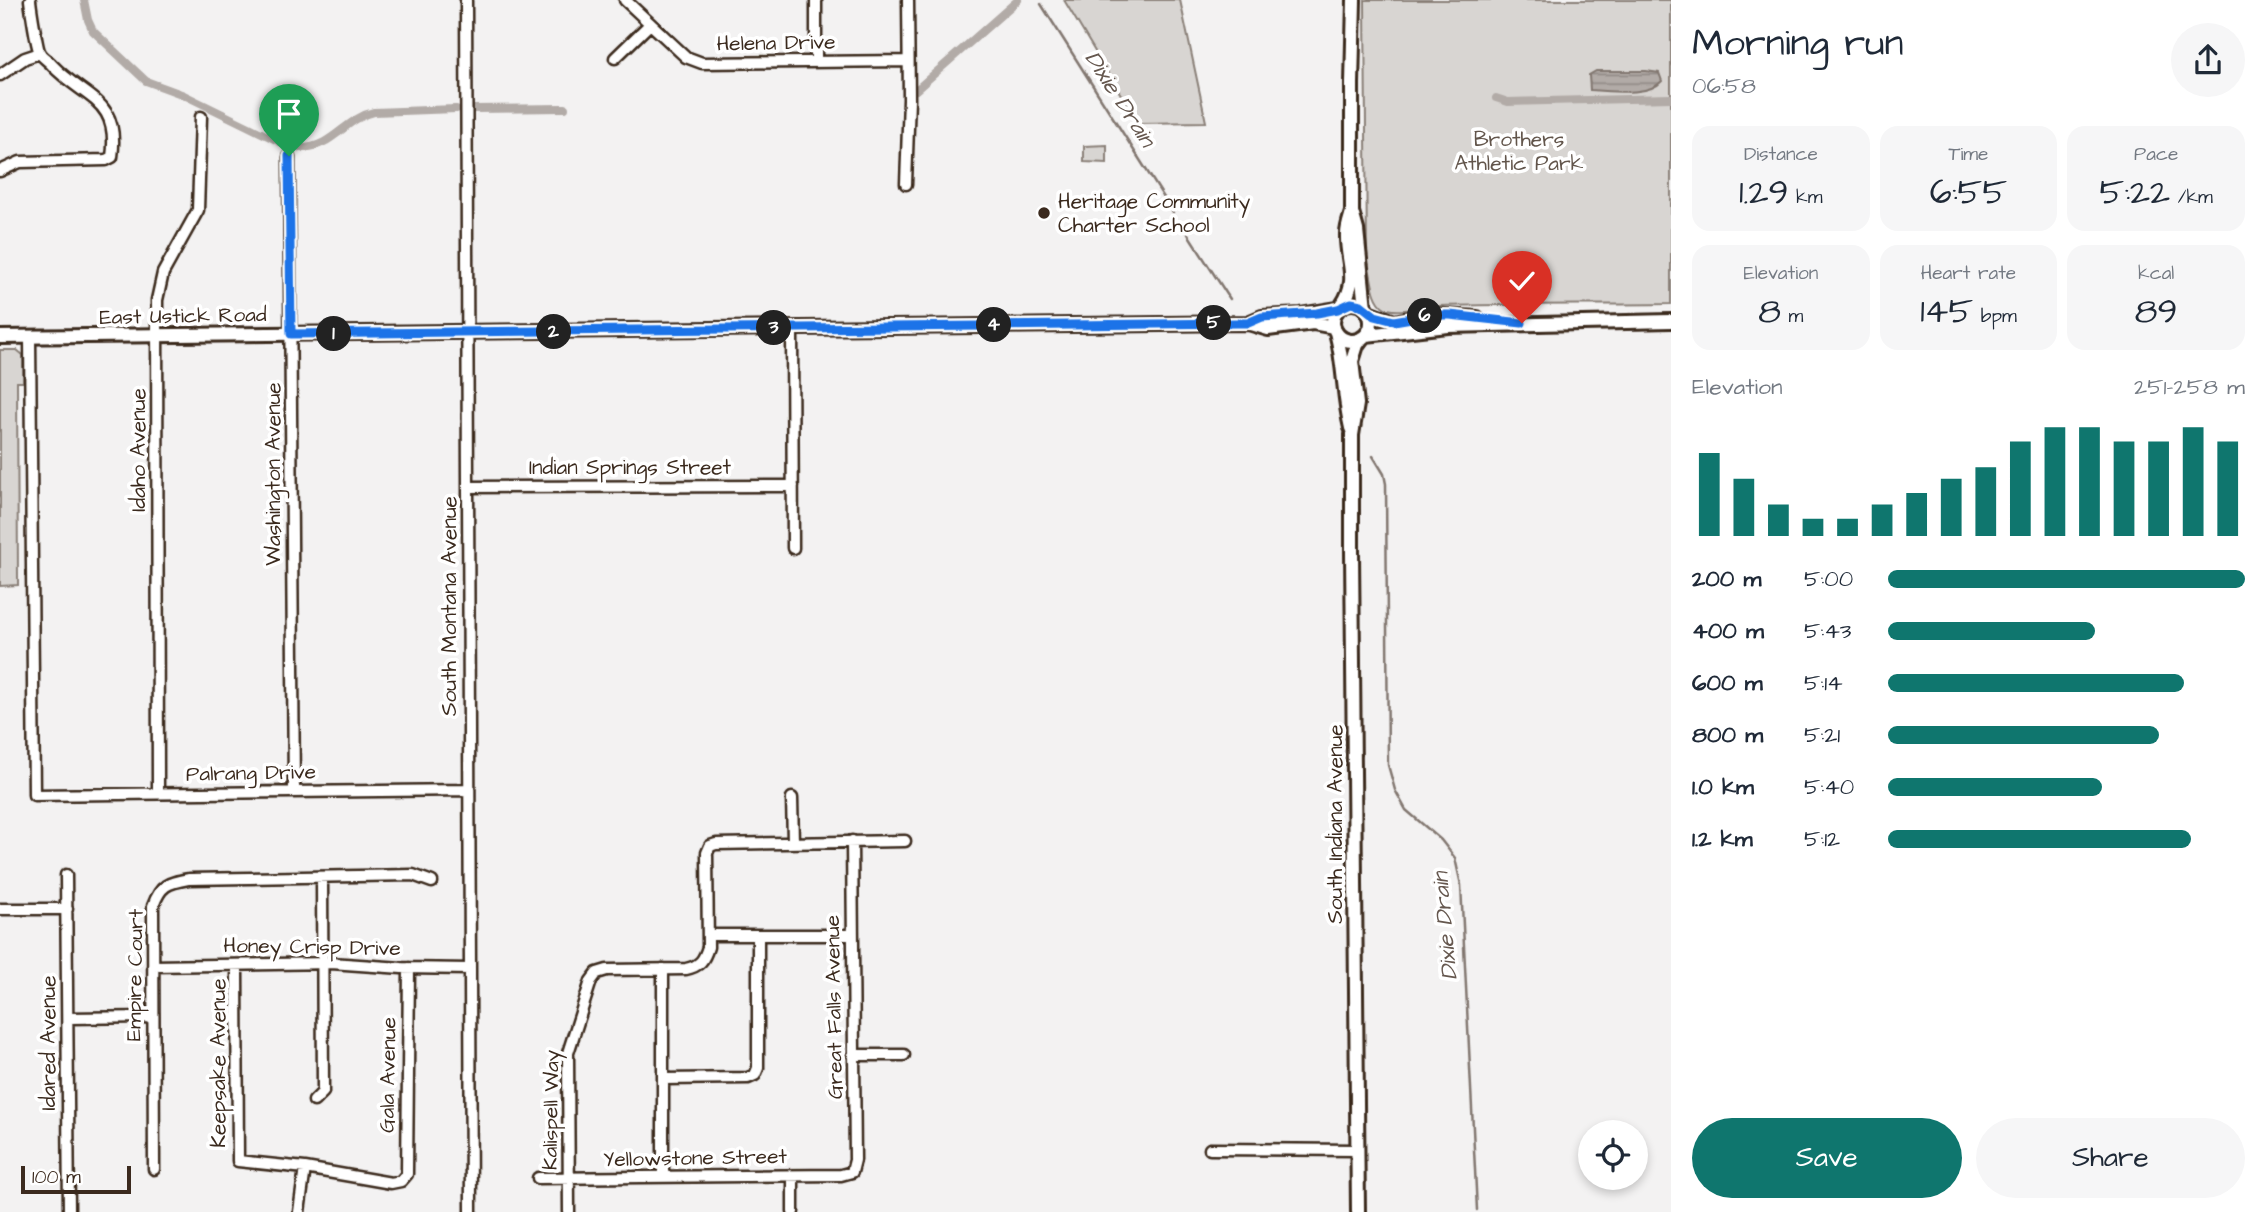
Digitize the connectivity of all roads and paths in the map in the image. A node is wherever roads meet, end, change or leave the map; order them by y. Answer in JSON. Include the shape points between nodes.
{"nodes":[{"id":1,"x":30,"y":0,"type":"edge"},
{"id":2,"x":466,"y":0,"type":"edge"},
{"id":3,"x":625,"y":0,"type":"edge"},
{"id":4,"x":816,"y":0,"type":"edge"},
{"id":5,"x":908,"y":0,"type":"edge"},
{"id":6,"x":1354,"y":0,"type":"edge"},
{"id":7,"x":650,"y":24,"type":"junction"},
{"id":8,"x":40,"y":53,"type":"junction"},
{"id":9,"x":615,"y":58,"type":"dead end"},
{"id":10,"x":908,"y":61,"type":"junction"},
{"id":11,"x":816,"y":62,"type":"junction"},
{"id":12,"x":0,"y":75,"type":"edge"},
{"id":13,"x":201,"y":117,"type":"dead end"},
{"id":14,"x":289,"y":156,"type":"dead end"},
{"id":15,"x":0,"y":171,"type":"edge"},
{"id":16,"x":906,"y":184,"type":"dead end"},
{"id":17,"x":1352,"y":212,"type":"junction"},
{"id":18,"x":1340,"y":307,"type":"junction"},
{"id":19,"x":1367,"y":310,"type":"junction"},
{"id":20,"x":1671,"y":321,"type":"edge"},
{"id":21,"x":1248,"y":323,"type":"junction"},
{"id":22,"x":1522,"y":323,"type":"junction"},
{"id":23,"x":792,"y":328,"type":"junction"},
{"id":24,"x":1335,"y":329,"type":"junction"},
{"id":25,"x":467,"y":333,"type":"junction"},
{"id":26,"x":291,"y":334,"type":"junction"},
{"id":27,"x":156,"y":335,"type":"junction"},
{"id":28,"x":1364,"y":336,"type":"junction"},
{"id":29,"x":0,"y":337,"type":"edge"},
{"id":30,"x":30,"y":337,"type":"junction"},
{"id":31,"x":1352,"y":435,"type":"junction"},
{"id":32,"x":793,"y":486,"type":"junction"},
{"id":33,"x":468,"y":487,"type":"junction"},
{"id":34,"x":793,"y":548,"type":"dead end"},
{"id":35,"x":469,"y":790,"type":"junction"},
{"id":36,"x":294,"y":792,"type":"junction"},
{"id":37,"x":158,"y":793,"type":"junction"},
{"id":38,"x":792,"y":798,"type":"dead end"},
{"id":39,"x":852,"y":841,"type":"junction"},
{"id":40,"x":905,"y":841,"type":"dead end"},
{"id":41,"x":793,"y":842,"type":"junction"},
{"id":42,"x":66,"y":875,"type":"dead end"},
{"id":43,"x":322,"y":877,"type":"junction"},
{"id":44,"x":432,"y":882,"type":"dead end"},
{"id":45,"x":0,"y":909,"type":"edge"},
{"id":46,"x":67,"y":909,"type":"junction"},
{"id":47,"x":708,"y":935,"type":"junction"},
{"id":48,"x":758,"y":935,"type":"junction"},
{"id":49,"x":852,"y":935,"type":"junction"},
{"id":50,"x":322,"y":963,"type":"junction"},
{"id":51,"x":153,"y":965,"type":"junction"},
{"id":52,"x":237,"y":965,"type":"junction"},
{"id":53,"x":409,"y":968,"type":"junction"},
{"id":54,"x":470,"y":970,"type":"junction"},
{"id":55,"x":663,"y":970,"type":"junction"},
{"id":56,"x":153,"y":1017,"type":"junction"},
{"id":57,"x":68,"y":1018,"type":"junction"},
{"id":58,"x":853,"y":1055,"type":"junction"},
{"id":59,"x":904,"y":1055,"type":"dead end"},
{"id":60,"x":663,"y":1079,"type":"junction"},
{"id":61,"x":314,"y":1101,"type":"dead end"},
{"id":62,"x":1210,"y":1149,"type":"dead end"},
{"id":63,"x":1357,"y":1150,"type":"junction"},
{"id":64,"x":305,"y":1168,"type":"junction"},
{"id":65,"x":154,"y":1169,"type":"dead end"},
{"id":66,"x":852,"y":1172,"type":"joint"},
{"id":67,"x":793,"y":1176,"type":"junction"},
{"id":68,"x":663,"y":1177,"type":"junction"},
{"id":69,"x":538,"y":1178,"type":"dead end"},
{"id":70,"x":568,"y":1179,"type":"junction"},
{"id":71,"x":69,"y":1212,"type":"edge"},
{"id":72,"x":299,"y":1212,"type":"edge"},
{"id":73,"x":471,"y":1212,"type":"edge"},
{"id":74,"x":569,"y":1212,"type":"edge"},
{"id":75,"x":793,"y":1212,"type":"edge"},
{"id":76,"x":1358,"y":1212,"type":"edge"}],
"edges":[{"from":1,"to":8,"type":"street"},
{"from":2,"to":25,"type":"street","name":"South Montana Avenue"},
{"from":3,"to":7,"type":"street","name":"Helena Drive"},
{"from":4,"to":11,"type":"street"},
{"from":5,"to":10,"type":"street"},
{"from":6,"to":17,"type":"main road"},
{"from":7,"to":9,"type":"street"},
{"from":7,"to":11,"type":"street","name":"Helena Drive","via":[[693,61]]},
{"from":8,"to":12,"type":"street"},
{"from":8,"to":15,"type":"street","via":[[106,111],[115,137],[112,157],[20,162]]},
{"from":10,"to":11,"type":"street","name":"Helena Drive"},
{"from":10,"to":16,"type":"street"},
{"from":13,"to":27,"type":"street","name":"Idaho Avenue","via":[[198,210],[163,274]]},
{"from":14,"to":26,"type":"street","name":"Washington Avenue"},
{"from":17,"to":18,"type":"main road","via":[[1346,230],[1352,286]]},
{"from":17,"to":19,"type":"main road"},
{"from":18,"to":19,"type":"main road","via":[[1356,303]]},
{"from":18,"to":21,"type":"main road","name":"East Ustick Road","via":[[1262,317]]},
{"from":18,"to":24,"type":"main road","via":[[1333,317]]},
{"from":19,"to":22,"type":"main road","via":[[1394,321],[1450,315]]},
{"from":19,"to":28,"type":"main road","via":[[1370,326]]},
{"from":20,"to":22,"type":"main road"},
{"from":21,"to":23,"type":"main road","name":"East Ustick Road"},
{"from":21,"to":24,"type":"main road","name":"East Ustick Road","via":[[1268,328],[1314,323]]},
{"from":22,"to":28,"type":"main road"},
{"from":23,"to":25,"type":"main road","name":"East Ustick Road"},
{"from":23,"to":32,"type":"street"},
{"from":24,"to":28,"type":"main road","via":[[1347,340]]},
{"from":24,"to":31,"type":"main road","name":"South Indiana Avenue","via":[[1343,356]]},
{"from":25,"to":26,"type":"main road","name":"East Ustick Road"},
{"from":25,"to":33,"type":"street","name":"South Montana Avenue"},
{"from":26,"to":27,"type":"main road","name":"East Ustick Road"},
{"from":26,"to":36,"type":"street","name":"Washington Avenue"},
{"from":27,"to":30,"type":"main road","name":"East Ustick Road"},
{"from":27,"to":37,"type":"street","name":"Idaho Avenue"},
{"from":28,"to":31,"type":"main road","name":"South Indiana Avenue","via":[[1352,361],[1357,404]]},
{"from":29,"to":30,"type":"main road","name":"East Ustick Road"},
{"from":30,"to":37,"type":"street","name":"Palrang Drive","via":[[34,794]]},
{"from":31,"to":63,"type":"main road","name":"South Indiana Avenue"},
{"from":32,"to":33,"type":"street","name":"Indian Springs Street"},
{"from":32,"to":34,"type":"street"},
{"from":33,"to":35,"type":"street","name":"South Montana Avenue"},
{"from":35,"to":36,"type":"street","name":"Palrang Drive"},
{"from":35,"to":54,"type":"street","name":"South Montana Avenue"},
{"from":36,"to":37,"type":"street","name":"Palrang Drive"},
{"from":38,"to":41,"type":"street"},
{"from":39,"to":40,"type":"street"},
{"from":39,"to":41,"type":"street"},
{"from":39,"to":49,"type":"street","name":"Great Falls Avenue"},
{"from":41,"to":47,"type":"street","via":[[710,846]]},
{"from":42,"to":46,"type":"street","name":"Idared Avenue"},
{"from":43,"to":44,"type":"street","name":"Empire Court","via":[[413,875]]},
{"from":43,"to":50,"type":"street"},
{"from":43,"to":51,"type":"street","name":"Empire Court","via":[[169,883],[153,905]]},
{"from":45,"to":46,"type":"street"},
{"from":46,"to":57,"type":"street","name":"Idared Avenue"},
{"from":47,"to":48,"type":"street"},
{"from":47,"to":55,"type":"street","via":[[704,959],[697,967]]},
{"from":48,"to":49,"type":"street"},
{"from":48,"to":60,"type":"street","via":[[755,1075]]},
{"from":49,"to":58,"type":"street","name":"Great Falls Avenue"},
{"from":50,"to":52,"type":"street","name":"Honey Crisp Drive"},
{"from":50,"to":53,"type":"street","name":"Honey Crisp Drive"},
{"from":50,"to":61,"type":"street","via":[[323,1092]]},
{"from":51,"to":52,"type":"street","name":"Honey Crisp Drive"},
{"from":51,"to":56,"type":"street","name":"Empire Court"},
{"from":52,"to":64,"type":"street","name":"Keepsake Avenue","via":[[238,1161]]},
{"from":53,"to":54,"type":"street","name":"Honey Crisp Drive"},
{"from":53,"to":64,"type":"street","name":"Gala Avenue","via":[[407,1174],[391,1183]]},
{"from":54,"to":73,"type":"street","name":"South Montana Avenue"},
{"from":55,"to":60,"type":"street"},
{"from":55,"to":70,"type":"street","name":"Kalispell Way","via":[[607,970],[591,981],[568,1053]]},
{"from":56,"to":57,"type":"street"},
{"from":56,"to":65,"type":"street","name":"Empire Court"},
{"from":57,"to":71,"type":"street","name":"Idared Avenue"},
{"from":58,"to":59,"type":"street"},
{"from":58,"to":66,"type":"street","name":"Great Falls Avenue"},
{"from":60,"to":68,"type":"street"},
{"from":62,"to":63,"type":"street"},
{"from":63,"to":76,"type":"main road","name":"South Indiana Avenue"},
{"from":64,"to":72,"type":"street"},
{"from":66,"to":67,"type":"street","name":"Yellowstone Street"},
{"from":67,"to":68,"type":"street","name":"Yellowstone Street"},
{"from":67,"to":75,"type":"street"},
{"from":68,"to":70,"type":"street","name":"Yellowstone Street"},
{"from":69,"to":70,"type":"street","name":"Yellowstone Street"},
{"from":70,"to":74,"type":"street","name":"Kalispell Way"}]}
